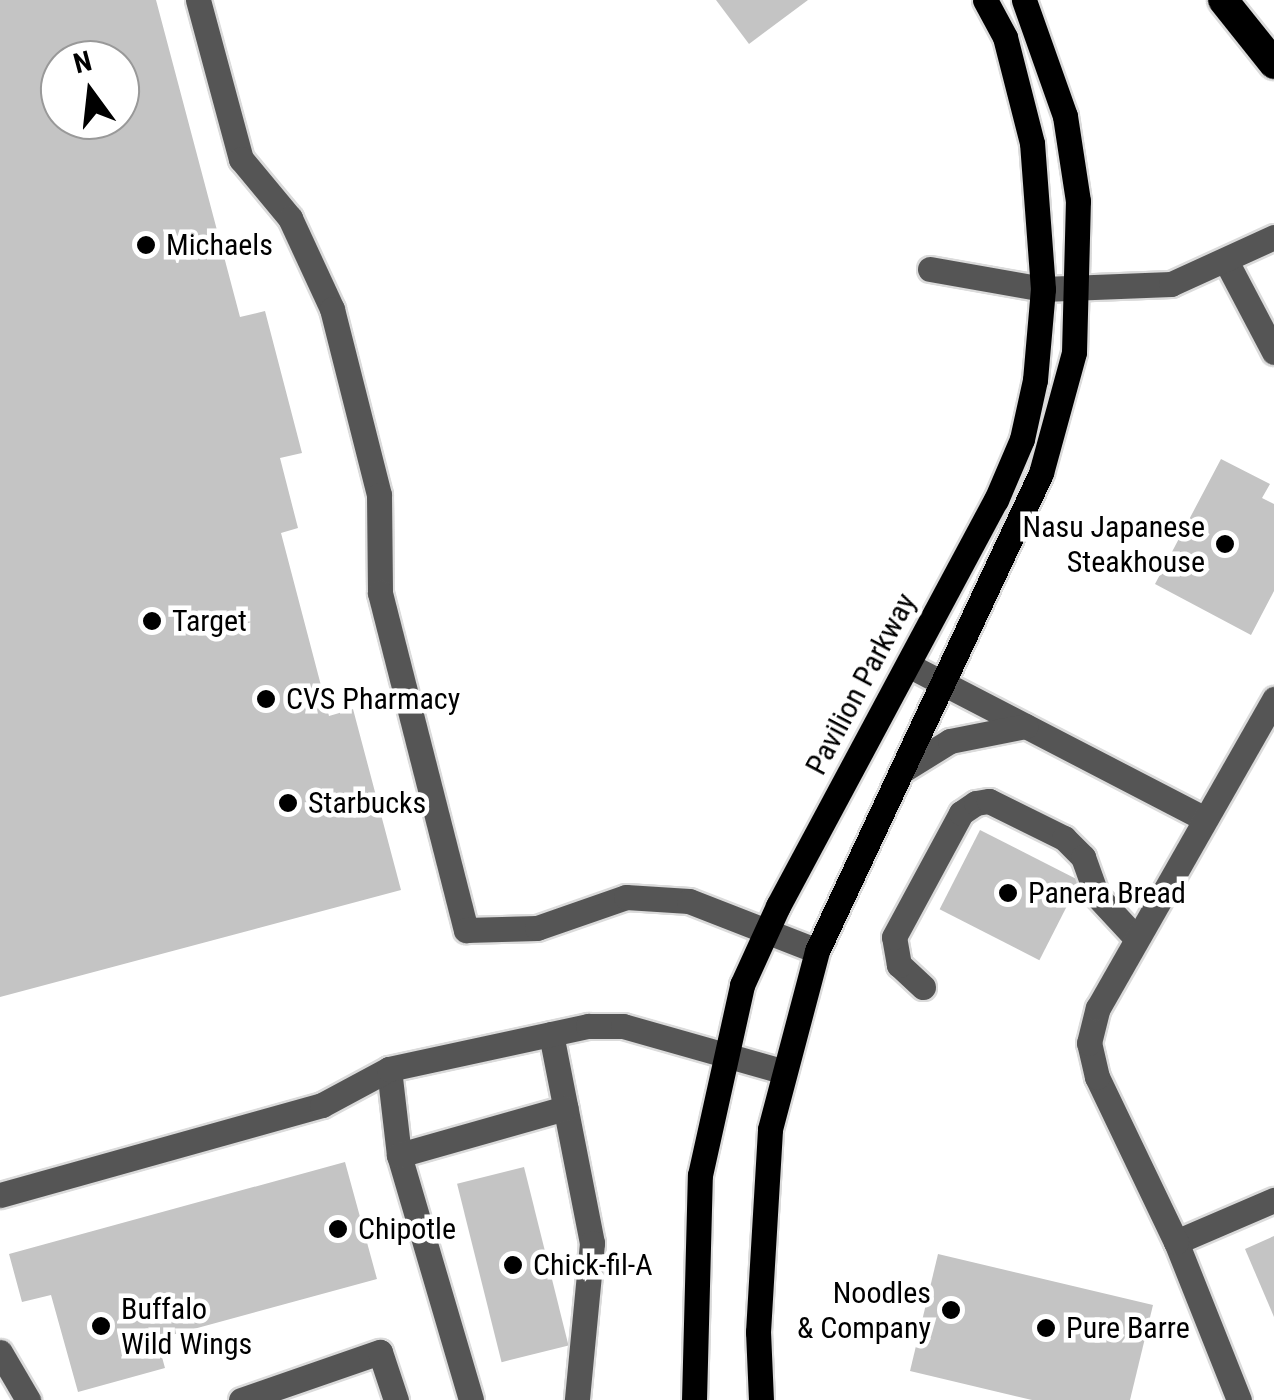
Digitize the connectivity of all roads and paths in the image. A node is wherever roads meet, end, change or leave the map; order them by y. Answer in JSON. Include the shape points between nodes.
{"nodes":[{"id":1,"x":198,"y":0,"type":"edge"},
{"id":2,"x":985,"y":0,"type":"edge"},
{"id":3,"x":1024,"y":0,"type":"edge"},
{"id":4,"x":1223,"y":0,"type":"edge"},
{"id":5,"x":1272,"y":62,"type":"edge"},
{"id":6,"x":1274,"y":236,"type":"edge"},
{"id":7,"x":1226,"y":260,"type":"junction"},
{"id":8,"x":930,"y":269,"type":"dead end"},
{"id":9,"x":1043,"y":290,"type":"junction"},
{"id":10,"x":1078,"y":290,"type":"junction"},
{"id":11,"x":1274,"y":352,"type":"edge"},
{"id":12,"x":908,"y":665,"type":"junction"},
{"id":13,"x":944,"y":684,"type":"junction"},
{"id":14,"x":1274,"y":699,"type":"edge"},
{"id":15,"x":1026,"y":726,"type":"junction"},
{"id":16,"x":903,"y":770,"type":"junction"},
{"id":17,"x":1201,"y":818,"type":"junction"},
{"id":18,"x":768,"y":928,"type":"junction"},
{"id":19,"x":1136,"y":938,"type":"junction"},
{"id":20,"x":816,"y":951,"type":"junction"},
{"id":21,"x":923,"y":987,"type":"dead end"},
{"id":22,"x":551,"y":1034,"type":"junction"},
{"id":23,"x":724,"y":1056,"type":"junction"},
{"id":24,"x":389,"y":1069,"type":"junction"},
{"id":25,"x":782,"y":1071,"type":"junction"},
{"id":26,"x":565,"y":1108,"type":"junction"},
{"id":27,"x":399,"y":1155,"type":"junction"},
{"id":28,"x":0,"y":1194,"type":"edge"},
{"id":29,"x":1274,"y":1200,"type":"edge"},
{"id":30,"x":1176,"y":1242,"type":"junction"},
{"id":31,"x":0,"y":1352,"type":"edge"},
{"id":32,"x":691,"y":1394,"type":"edge"},
{"id":33,"x":28,"y":1400,"type":"edge"},
{"id":34,"x":241,"y":1400,"type":"edge"},
{"id":35,"x":396,"y":1400,"type":"edge"},
{"id":36,"x":471,"y":1400,"type":"edge"},
{"id":37,"x":577,"y":1400,"type":"edge"},
{"id":38,"x":761,"y":1400,"type":"edge"},
{"id":39,"x":1239,"y":1400,"type":"edge"}],
"edges":[{"from":1,"to":18,"type":"street","via":[[241,159],[290,218],[332,310],[380,496],[380,593],[466,930],[538,928],[626,897],[689,901]]},
{"from":2,"to":9,"type":"main road","name":"Pavilion Parkway","via":[[1005,37],[1032,143]]},
{"from":3,"to":10,"type":"main road","via":[[1065,116],[1078,201]]},
{"from":4,"to":5,"type":"highway"},
{"from":6,"to":7,"type":"street"},
{"from":7,"to":10,"type":"street","via":[[1171,284]]},
{"from":7,"to":11,"type":"street"},
{"from":8,"to":9,"type":"street"},
{"from":9,"to":10,"type":"street"},
{"from":9,"to":12,"type":"main road","name":"Pavilion Parkway","via":[[1022,439]]},
{"from":10,"to":13,"type":"main road","via":[[1062,412],[1015,535]]},
{"from":12,"to":13,"type":"street"},
{"from":12,"to":18,"type":"main road","name":"Pavilion Parkway"},
{"from":13,"to":15,"type":"street"},
{"from":13,"to":16,"type":"main road"},
{"from":14,"to":17,"type":"street"},
{"from":15,"to":16,"type":"street","via":[[950,741]]},
{"from":15,"to":17,"type":"street"},
{"from":16,"to":20,"type":"main road"},
{"from":17,"to":19,"type":"street"},
{"from":18,"to":20,"type":"street"},
{"from":18,"to":23,"type":"main road","name":"Pavilion Parkway","via":[[742,985]]},
{"from":19,"to":21,"type":"street","via":[[1097,896],[1082,856],[1064,838],[989,801],[976,803],[961,813],[894,937],[898,966]]},
{"from":19,"to":30,"type":"street","via":[[1098,1008],[1089,1044],[1096,1078]]},
{"from":20,"to":25,"type":"main road"},
{"from":22,"to":23,"type":"street","via":[[623,1026]]},
{"from":22,"to":24,"type":"street"},
{"from":22,"to":26,"type":"street"},
{"from":23,"to":25,"type":"street"},
{"from":23,"to":32,"type":"main road","name":"Pavilion Parkway","via":[[700,1174]]},
{"from":24,"to":27,"type":"street"},
{"from":24,"to":28,"type":"street","via":[[322,1105]]},
{"from":25,"to":38,"type":"main road","via":[[765,1181]]},
{"from":26,"to":27,"type":"street"},
{"from":26,"to":37,"type":"street","via":[[592,1242]]},
{"from":27,"to":36,"type":"street"},
{"from":29,"to":30,"type":"street"},
{"from":30,"to":39,"type":"street"},
{"from":31,"to":33,"type":"street"},
{"from":34,"to":35,"type":"street","via":[[380,1352]]}]}
